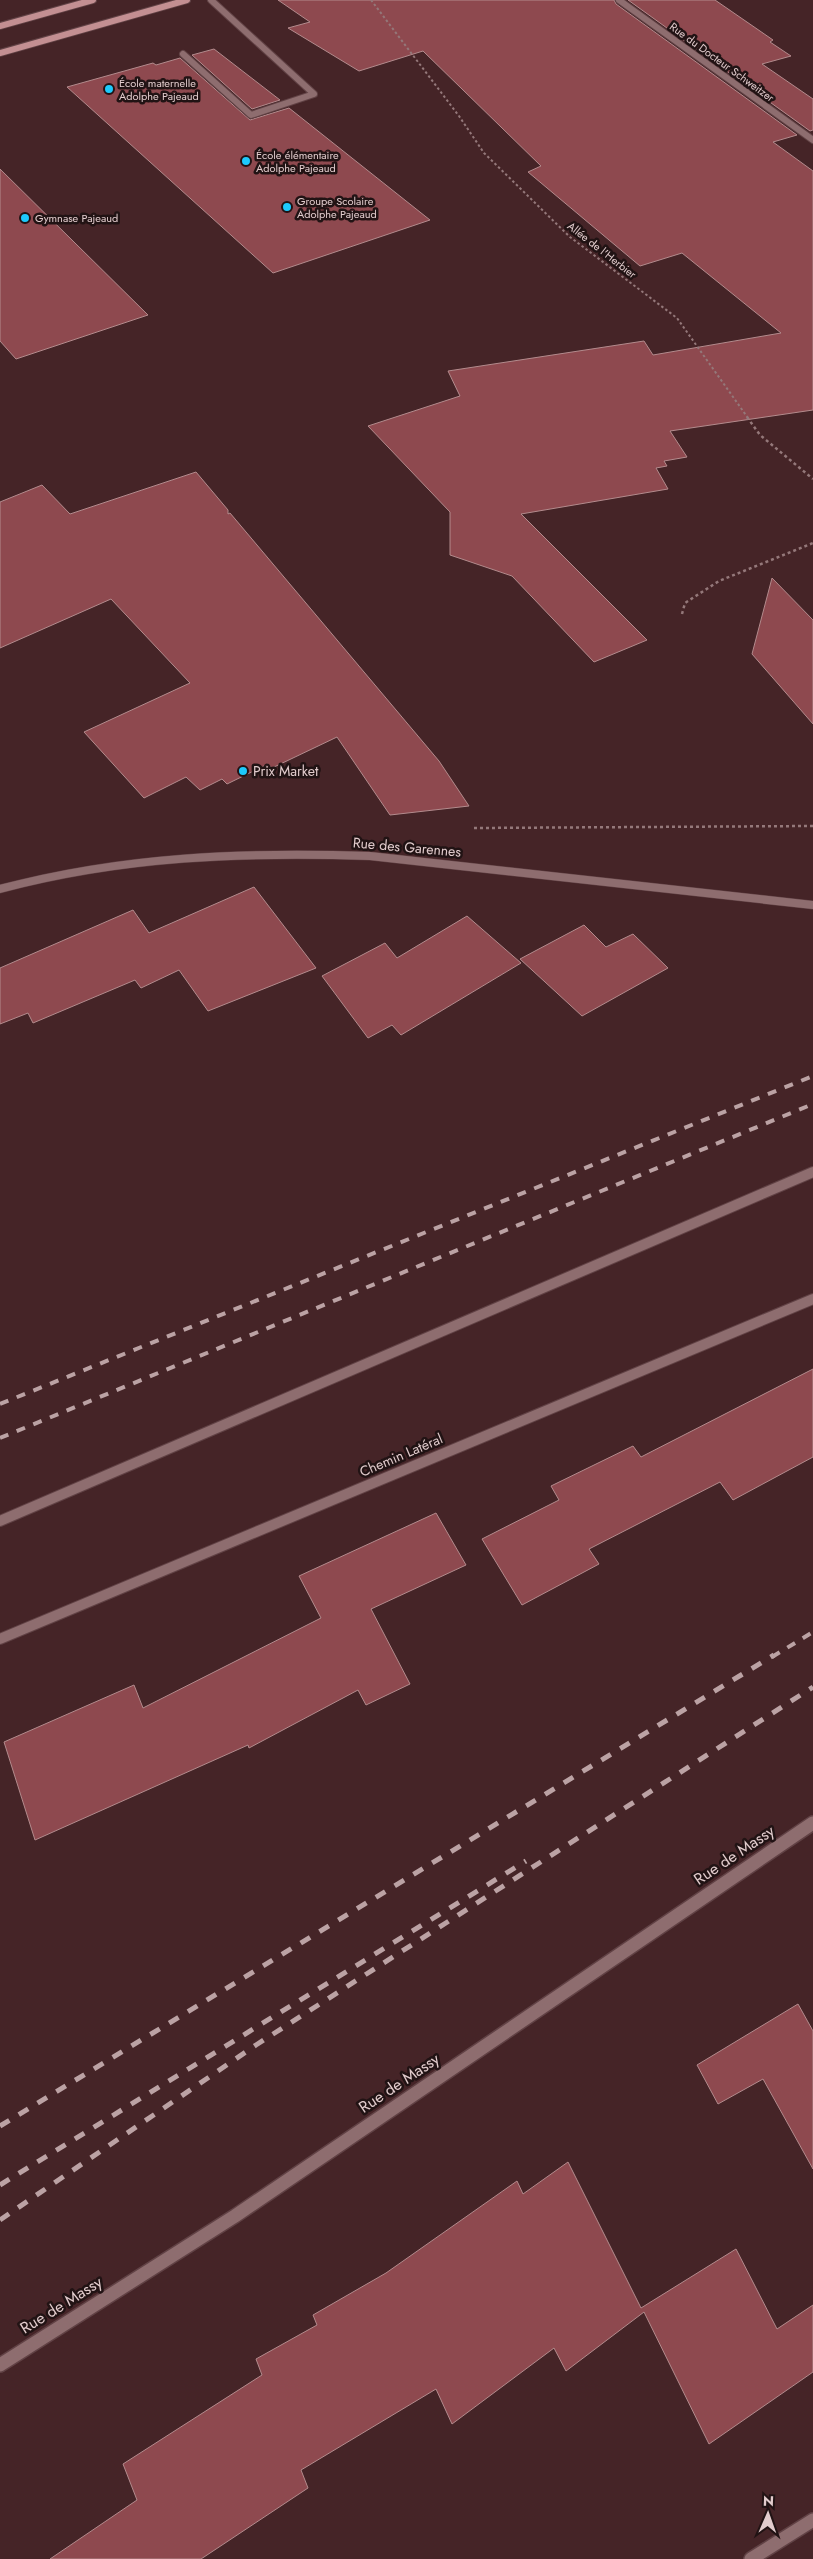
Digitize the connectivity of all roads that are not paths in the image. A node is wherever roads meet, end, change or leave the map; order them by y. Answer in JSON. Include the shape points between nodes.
{"nodes":[{"id":1,"x":93,"y":0,"type":"edge"},
{"id":2,"x":187,"y":0,"type":"edge"},
{"id":3,"x":211,"y":0,"type":"edge"},
{"id":4,"x":620,"y":0,"type":"edge"},
{"id":5,"x":0,"y":26,"type":"edge"},
{"id":6,"x":0,"y":53,"type":"edge"},
{"id":7,"x":183,"y":54,"type":"dead end"},
{"id":8,"x":813,"y":140,"type":"edge"},
{"id":9,"x":0,"y":889,"type":"edge"},
{"id":10,"x":813,"y":905,"type":"edge"},
{"id":11,"x":813,"y":1172,"type":"edge"},
{"id":12,"x":813,"y":1299,"type":"edge"},
{"id":13,"x":0,"y":1521,"type":"edge"},
{"id":14,"x":0,"y":1638,"type":"edge"},
{"id":15,"x":813,"y":1823,"type":"edge"},
{"id":16,"x":0,"y":2365,"type":"edge"},
{"id":17,"x":813,"y":2520,"type":"edge"},
{"id":18,"x":751,"y":2559,"type":"edge"}],
"edges":[{"from":1,"to":5,"type":"main road"},
{"from":2,"to":6,"type":"main road"},
{"from":3,"to":7,"type":"street","via":[[314,94],[251,115]]},
{"from":4,"to":8,"type":"street","name":"Rue du Docteur Schweitzer"},
{"from":9,"to":10,"type":"street","name":"Rue des Garennes","via":[[44,876],[153,859],[298,853],[370,856]]},
{"from":11,"to":13,"type":"street"},
{"from":12,"to":14,"type":"street","name":"Chemin Latéral"},
{"from":15,"to":16,"type":"street","name":"Rue de Massy","via":[[235,2216]]},
{"from":17,"to":18,"type":"street"}]}
